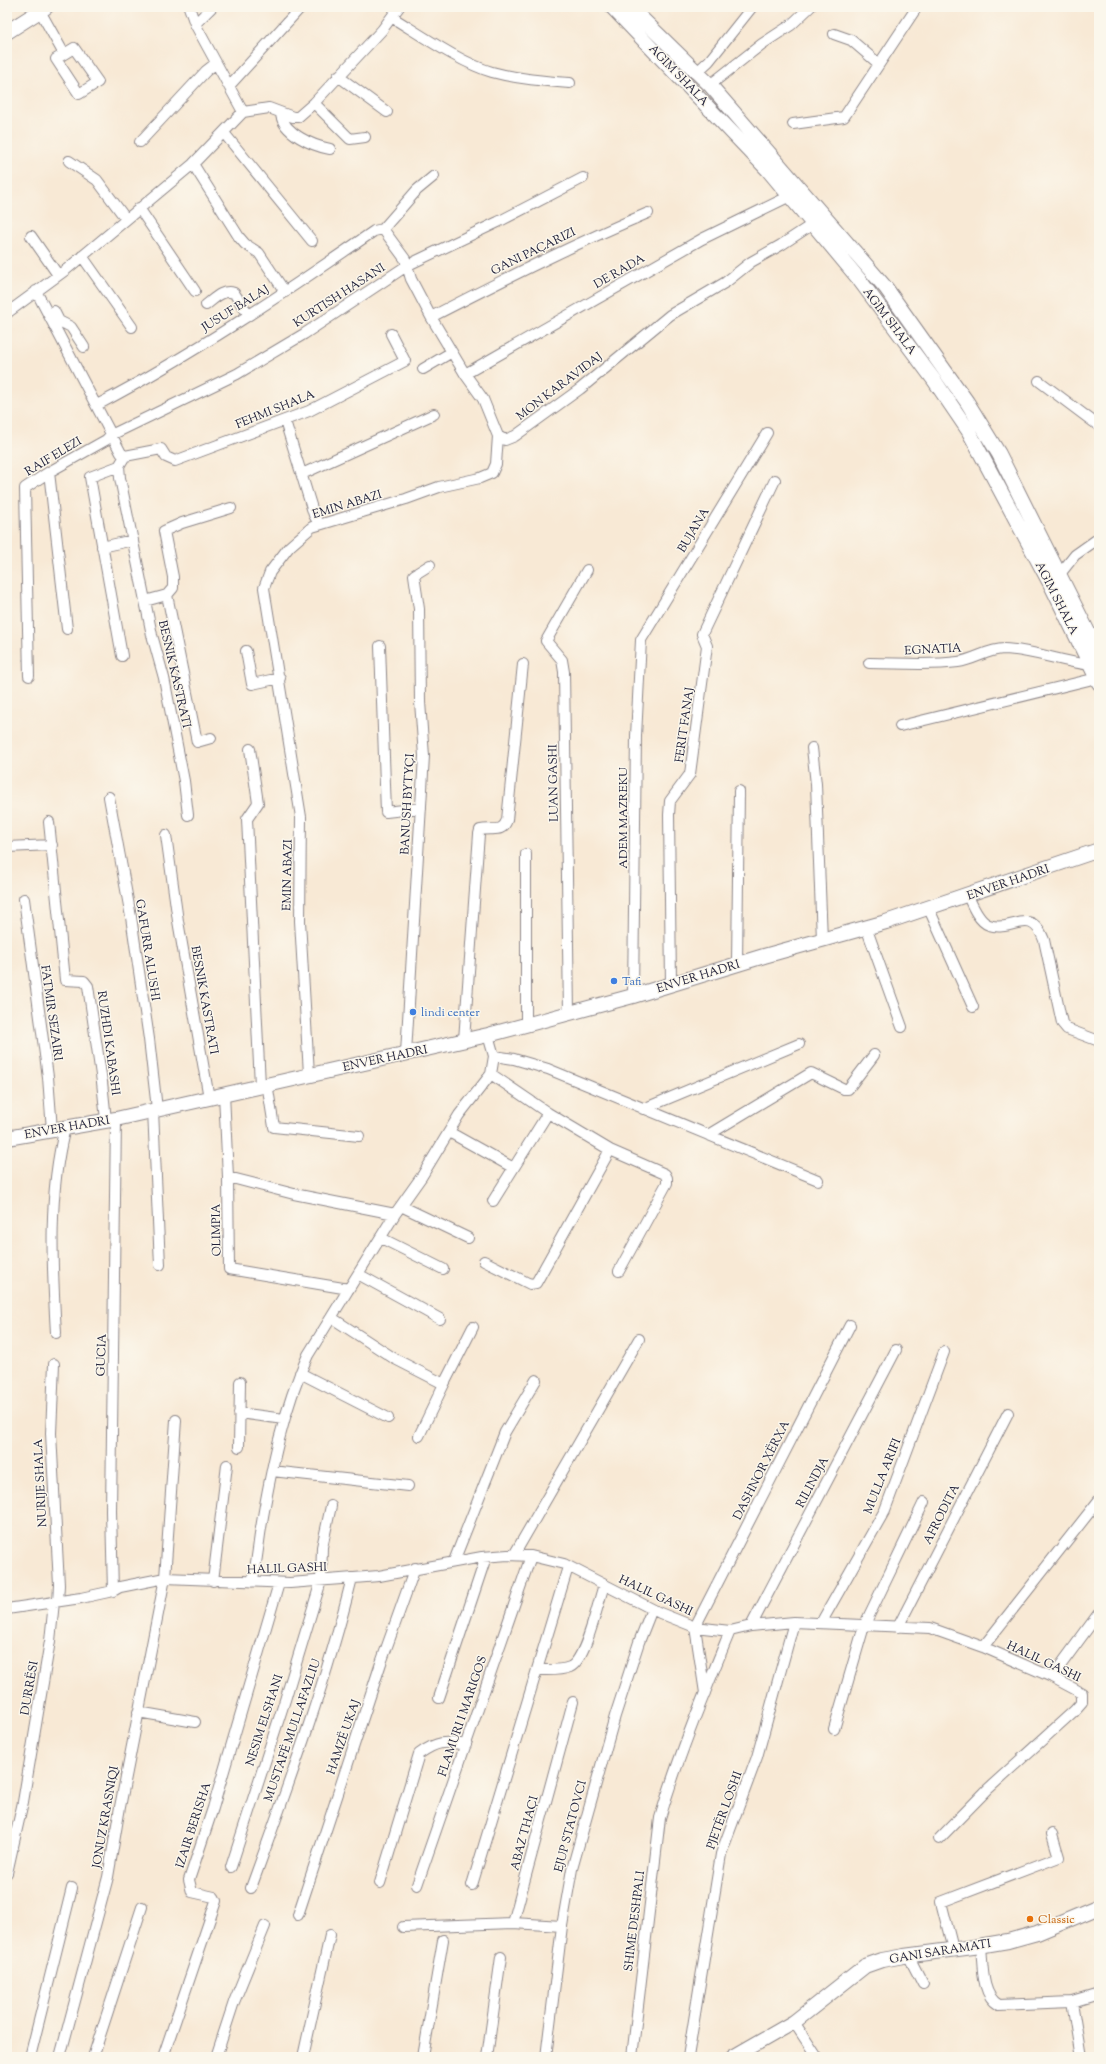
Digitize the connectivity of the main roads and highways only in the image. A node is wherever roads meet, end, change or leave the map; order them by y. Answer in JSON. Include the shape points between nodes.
{"nodes":[{"id":1,"x":612,"y":7,"type":"edge"},
{"id":2,"x":630,"y":7,"type":"edge"},
{"id":3,"x":39,"y":8,"type":"edge"},
{"id":4,"x":7,"y":22,"type":"edge"},
{"id":5,"x":7,"y":32,"type":"edge"},
{"id":6,"x":1095,"y":660,"type":"edge"},
{"id":7,"x":1098,"y":680,"type":"edge"},
{"id":8,"x":1099,"y":850,"type":"edge"},
{"id":9,"x":7,"y":1138,"type":"edge"},
{"id":10,"x":1099,"y":1908,"type":"edge"},
{"id":11,"x":732,"y":2057,"type":"edge"}],
"edges":[{"from":1,"to":6,"type":"main road","name":"AGIM SHALA","via":[[744,144],[790,196],[934,380],[968,430],[1052,587]]},
{"from":2,"to":6,"type":"main road","name":"AGIM SHALA","via":[[710,85],[886,288],[968,402],[999,454],[1060,574]]},
{"from":3,"to":4,"type":"main road"},
{"from":3,"to":5,"type":"main road"},
{"from":6,"to":7,"type":"main road","name":"AGIM SHALA"},
{"from":8,"to":9,"type":"main road","name":"ENVER HADRI","via":[[929,909],[526,1025],[209,1098]]},
{"from":10,"to":11,"type":"main road","name":"GANI SARAMATI","via":[[1037,1933],[981,1946],[882,1960],[866,1966],[794,2022]]}]}
